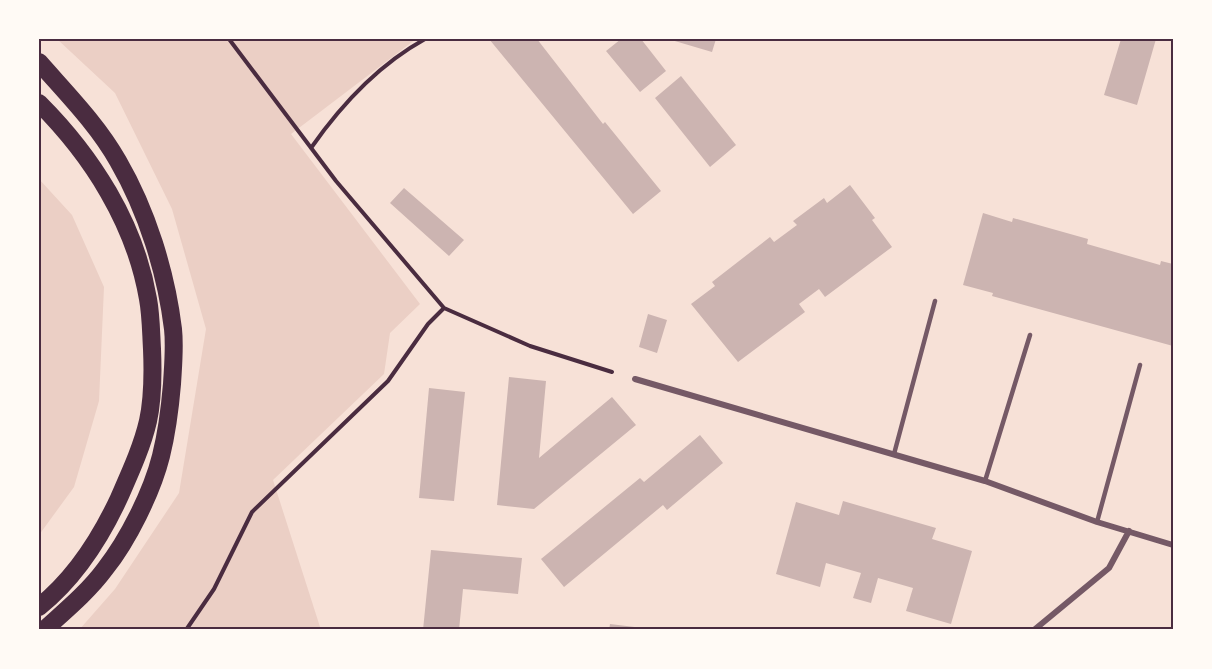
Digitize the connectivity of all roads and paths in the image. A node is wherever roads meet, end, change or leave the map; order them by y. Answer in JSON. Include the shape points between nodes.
{"nodes":[{"id":1,"x":229,"y":39,"type":"edge"},
{"id":2,"x":425,"y":39,"type":"edge"},
{"id":3,"x":39,"y":62,"type":"edge"},
{"id":4,"x":39,"y":103,"type":"edge"},
{"id":5,"x":311,"y":148,"type":"junction"},
{"id":6,"x":935,"y":301,"type":"dead end"},
{"id":7,"x":444,"y":308,"type":"junction"},
{"id":8,"x":1030,"y":335,"type":"dead end"},
{"id":9,"x":1140,"y":365,"type":"dead end"},
{"id":10,"x":635,"y":379,"type":"joint"},
{"id":11,"x":894,"y":454,"type":"junction"},
{"id":12,"x":986,"y":481,"type":"junction"},
{"id":13,"x":1097,"y":522,"type":"junction"},
{"id":14,"x":1129,"y":531,"type":"junction"},
{"id":15,"x":1173,"y":545,"type":"edge"},
{"id":16,"x":39,"y":607,"type":"edge"},
{"id":17,"x":44,"y":630,"type":"edge"},
{"id":18,"x":186,"y":630,"type":"edge"},
{"id":19,"x":1034,"y":630,"type":"edge"}],
"edges":[{"from":1,"to":5,"type":"path"},
{"from":2,"to":5,"type":"path","via":[[360,87]]},
{"from":3,"to":17,"type":"highway","via":[[94,124],[138,200],[158,260],[173,330],[170,411],[161,457],[145,498],[105,569]]},
{"from":4,"to":16,"type":"highway","via":[[95,168],[128,229],[148,298],[153,372],[148,420],[109,519],[84,559]]},
{"from":5,"to":7,"type":"path"},
{"from":6,"to":11,"type":"lane"},
{"from":7,"to":10,"type":"path","via":[[530,346]]},
{"from":7,"to":18,"type":"path","via":[[388,381],[252,512],[214,589]]},
{"from":8,"to":12,"type":"lane"},
{"from":9,"to":13,"type":"lane"},
{"from":10,"to":11,"type":"street"},
{"from":11,"to":12,"type":"street"},
{"from":12,"to":13,"type":"street"},
{"from":13,"to":14,"type":"street"},
{"from":14,"to":15,"type":"street"},
{"from":14,"to":19,"type":"street","via":[[1109,568]]}]}
